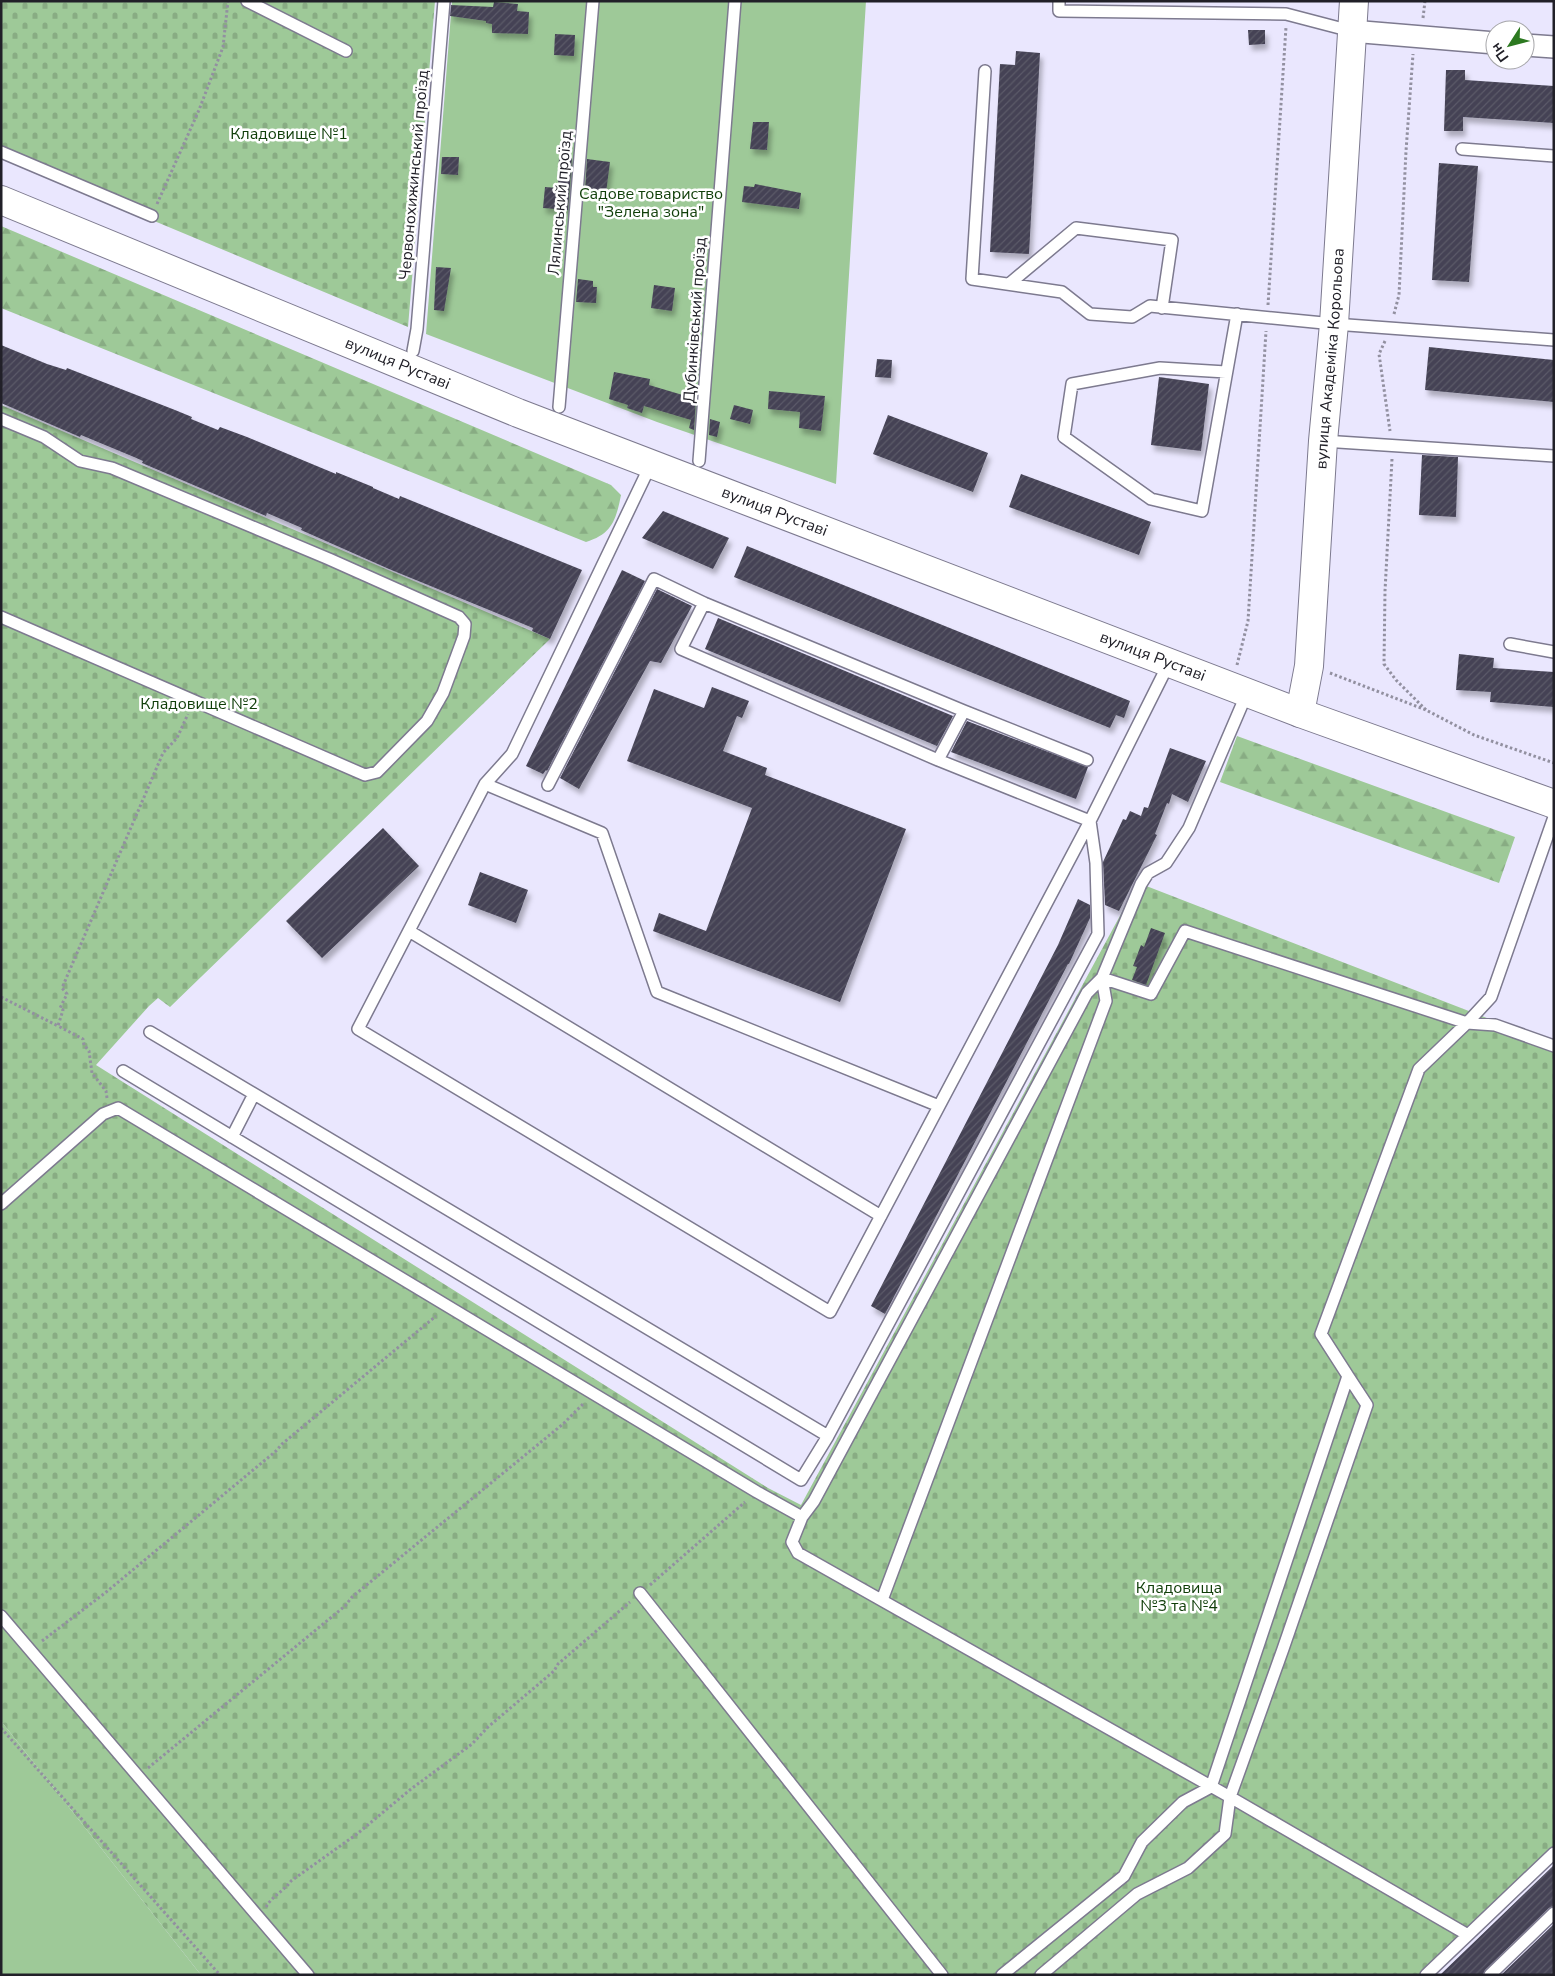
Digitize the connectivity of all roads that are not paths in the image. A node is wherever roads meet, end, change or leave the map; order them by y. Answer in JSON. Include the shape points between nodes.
{"nodes":[{"id":1,"x":247,"y":1,"type":"edge"},
{"id":2,"x":444,"y":1,"type":"edge"},
{"id":3,"x":593,"y":1,"type":"edge"},
{"id":4,"x":735,"y":1,"type":"edge"},
{"id":5,"x":1059,"y":1,"type":"edge"},
{"id":6,"x":1354,"y":1,"type":"edge"},
{"id":7,"x":1351,"y":31,"type":"junction"},
{"id":8,"x":1485,"y":42,"type":"edge"},
{"id":9,"x":1535,"y":46,"type":"edge"},
{"id":10,"x":1554,"y":47,"type":"edge"},
{"id":11,"x":346,"y":51,"type":"dead end"},
{"id":12,"x":985,"y":71,"type":"dead end"},
{"id":13,"x":1462,"y":149,"type":"dead end"},
{"id":14,"x":1,"y":152,"type":"edge"},
{"id":15,"x":1554,"y":156,"type":"edge"},
{"id":16,"x":1,"y":200,"type":"edge"},
{"id":17,"x":152,"y":216,"type":"road end"},
{"id":18,"x":1009,"y":284,"type":"junction"},
{"id":19,"x":1162,"y":308,"type":"junction"},
{"id":20,"x":1237,"y":314,"type":"junction"},
{"id":21,"x":1334,"y":324,"type":"junction"},
{"id":22,"x":1554,"y":340,"type":"edge"},
{"id":23,"x":413,"y":351,"type":"dead end"},
{"id":24,"x":1226,"y":372,"type":"junction"},
{"id":25,"x":559,"y":407,"type":"dead end"},
{"id":26,"x":1,"y":419,"type":"edge"},
{"id":27,"x":1324,"y":441,"type":"junction"},
{"id":28,"x":1554,"y":456,"type":"edge"},
{"id":29,"x":699,"y":462,"type":"dead end"},
{"id":30,"x":650,"y":464,"type":"junction"},
{"id":31,"x":704,"y":604,"type":"junction"},
{"id":32,"x":1,"y":617,"type":"edge"},
{"id":33,"x":1510,"y":644,"type":"dead end"},
{"id":34,"x":1554,"y":652,"type":"edge"},
{"id":35,"x":1169,"y":663,"type":"junction"},
{"id":36,"x":1247,"y":693,"type":"junction"},
{"id":37,"x":964,"y":711,"type":"junction"},
{"id":38,"x":1300,"y":714,"type":"junction"},
{"id":39,"x":938,"y":760,"type":"junction"},
{"id":40,"x":1088,"y":760,"type":"dead end"},
{"id":41,"x":485,"y":784,"type":"junction"},
{"id":42,"x":548,"y":785,"type":"dead end"},
{"id":43,"x":1554,"y":804,"type":"edge"},
{"id":44,"x":1554,"y":818,"type":"edge"},
{"id":45,"x":1090,"y":821,"type":"junction"},
{"id":46,"x":409,"y":931,"type":"junction"},
{"id":47,"x":1102,"y":978,"type":"junction"},
{"id":48,"x":1467,"y":1024,"type":"junction"},
{"id":49,"x":150,"y":1032,"type":"dead end"},
{"id":50,"x":1554,"y":1046,"type":"edge"},
{"id":51,"x":123,"y":1072,"type":"dead end"},
{"id":52,"x":254,"y":1094,"type":"junction"},
{"id":53,"x":938,"y":1106,"type":"junction"},
{"id":54,"x":232,"y":1137,"type":"junction"},
{"id":55,"x":1,"y":1204,"type":"edge"},
{"id":56,"x":881,"y":1216,"type":"junction"},
{"id":57,"x":1348,"y":1376,"type":"junction"},
{"id":58,"x":828,"y":1436,"type":"junction"},
{"id":59,"x":802,"y":1517,"type":"junction"},
{"id":60,"x":640,"y":1593,"type":"road end"},
{"id":61,"x":882,"y":1600,"type":"junction"},
{"id":62,"x":1,"y":1616,"type":"edge"},
{"id":63,"x":1211,"y":1787,"type":"junction"},
{"id":64,"x":1230,"y":1797,"type":"junction"},
{"id":65,"x":1554,"y":1853,"type":"edge"},
{"id":66,"x":1554,"y":1913,"type":"edge"},
{"id":67,"x":1468,"y":1935,"type":"junction"},
{"id":68,"x":308,"y":1975,"type":"edge"},
{"id":69,"x":942,"y":1975,"type":"edge"},
{"id":70,"x":1002,"y":1975,"type":"edge"},
{"id":71,"x":1041,"y":1975,"type":"edge"},
{"id":72,"x":1426,"y":1975,"type":"edge"},
{"id":73,"x":1490,"y":1975,"type":"edge"}],
"edges":[{"from":1,"to":11,"type":"lane"},
{"from":2,"to":23,"type":"lane","name":"Червонохижинський проїзд","via":[[418,329]]},
{"from":3,"to":25,"type":"lane","name":"Лялинський проїзд"},
{"from":4,"to":29,"type":"lane","name":"Дубинківський проїзд"},
{"from":5,"to":7,"type":"lane","via":[[1059,11],[1286,14]]},
{"from":6,"to":7,"type":"main road","name":"вулиця Академіка Корольова"},
{"from":7,"to":8,"type":"street"},
{"from":7,"to":21,"type":"main road","name":"вулиця Академіка Корольова"},
{"from":9,"to":10,"type":"street"},
{"from":12,"to":18,"type":"lane","via":[[972,279]]},
{"from":13,"to":15,"type":"lane"},
{"from":14,"to":17,"type":"lane"},
{"from":16,"to":30,"type":"main road","name":"вулиця Руставі","via":[[408,369]]},
{"from":18,"to":19,"type":"lane","via":[[1062,292],[1090,314],[1132,316],[1150,306]]},
{"from":18,"to":19,"type":"lane","via":[[1076,228],[1172,240]]},
{"from":19,"to":20,"type":"lane"},
{"from":20,"to":21,"type":"lane"},
{"from":20,"to":24,"type":"lane"},
{"from":21,"to":22,"type":"lane"},
{"from":21,"to":27,"type":"main road","name":"вулиця Академіка Корольова"},
{"from":24,"to":24,"type":"lane","via":[[1202,510],[1151,499],[1064,437],[1072,384],[1160,368]]},
{"from":26,"to":32,"type":"lane","via":[[44,437],[80,461],[112,468],[329,559],[459,617],[465,624],[464,636],[439,700],[427,721],[377,772],[364,775]]},
{"from":27,"to":28,"type":"lane"},
{"from":27,"to":38,"type":"main road","name":"вулиця Академіка Корольова","via":[[1310,666]]},
{"from":30,"to":35,"type":"main road","name":"вулиця Руставі"},
{"from":30,"to":41,"type":"lane","via":[[512,754]]},
{"from":31,"to":37,"type":"lane"},
{"from":31,"to":39,"type":"lane","via":[[681,649]]},
{"from":31,"to":42,"type":"lane","via":[[654,579]]},
{"from":33,"to":34,"type":"lane"},
{"from":35,"to":36,"type":"main road","name":"вулиця Руставі"},
{"from":35,"to":45,"type":"lane"},
{"from":36,"to":38,"type":"main road","name":"вулиця Руставі"},
{"from":36,"to":47,"type":"lane","via":[[1189,828],[1166,863],[1148,873],[1141,884]]},
{"from":37,"to":39,"type":"lane"},
{"from":37,"to":40,"type":"lane"},
{"from":38,"to":43,"type":"main road","name":"вулиця Руставі"},
{"from":39,"to":45,"type":"lane"},
{"from":41,"to":46,"type":"lane"},
{"from":41,"to":53,"type":"lane","via":[[602,833],[657,992]]},
{"from":44,"to":48,"type":"lane","via":[[1491,997]]},
{"from":45,"to":53,"type":"lane"},
{"from":45,"to":58,"type":"lane","via":[[1096,863],[1098,934]]},
{"from":46,"to":56,"type":"lane"},
{"from":46,"to":56,"type":"lane","via":[[358,1029],[830,1312]]},
{"from":47,"to":48,"type":"lane","via":[[1151,994],[1186,930]]},
{"from":47,"to":59,"type":"lane","via":[[1087,993],[814,1501]]},
{"from":47,"to":61,"type":"lane","via":[[1106,1001]]},
{"from":48,"to":50,"type":"lane","via":[[1496,1025]]},
{"from":48,"to":57,"type":"lane","via":[[1419,1070],[1321,1334]]},
{"from":49,"to":52,"type":"lane"},
{"from":51,"to":54,"type":"lane"},
{"from":52,"to":54,"type":"lane"},
{"from":52,"to":58,"type":"lane"},
{"from":53,"to":56,"type":"lane"},
{"from":54,"to":58,"type":"lane","via":[[801,1480]]},
{"from":55,"to":59,"type":"lane","via":[[103,1114],[118,1108]]},
{"from":57,"to":63,"type":"lane"},
{"from":57,"to":64,"type":"lane","via":[[1367,1405]]},
{"from":59,"to":61,"type":"lane","via":[[792,1542],[798,1553]]},
{"from":60,"to":69,"type":"lane"},
{"from":61,"to":63,"type":"lane"},
{"from":62,"to":68,"type":"lane"},
{"from":63,"to":64,"type":"lane"},
{"from":63,"to":70,"type":"lane","via":[[1183,1802],[1142,1842],[1124,1876]]},
{"from":64,"to":67,"type":"lane"},
{"from":64,"to":71,"type":"lane","via":[[1225,1834],[1188,1868],[1138,1894]]},
{"from":65,"to":67,"type":"lane"},
{"from":66,"to":73,"type":"lane"},
{"from":67,"to":72,"type":"lane"}]}
